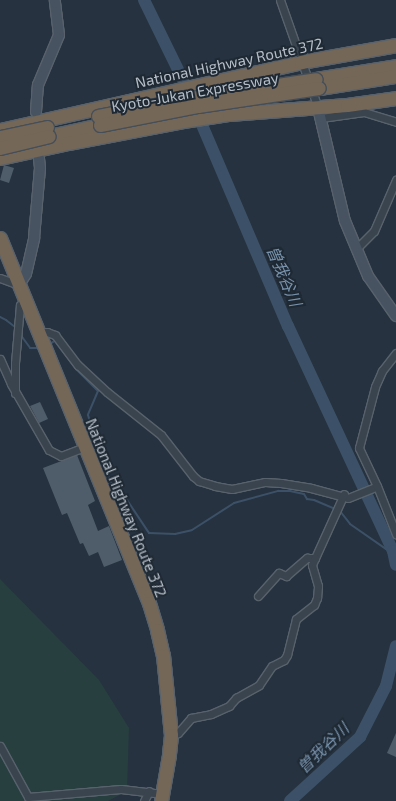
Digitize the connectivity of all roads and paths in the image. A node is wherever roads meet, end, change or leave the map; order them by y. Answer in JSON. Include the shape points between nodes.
{"nodes":[{"id":1,"x":55,"y":0,"type":"edge"},
{"id":2,"x":280,"y":0,"type":"edge"},
{"id":3,"x":396,"y":45,"type":"edge"},
{"id":4,"x":301,"y":62,"type":"junction"},
{"id":5,"x":396,"y":66,"type":"edge"},
{"id":6,"x":396,"y":76,"type":"edge"},
{"id":7,"x":318,"y":83,"type":"junction"},
{"id":8,"x":396,"y":98,"type":"edge"},
{"id":9,"x":36,"y":112,"type":"dead end"},
{"id":10,"x":320,"y":113,"type":"junction"},
{"id":11,"x":396,"y":122,"type":"edge"},
{"id":12,"x":0,"y":130,"type":"edge"},
{"id":13,"x":42,"y":133,"type":"junction"},
{"id":14,"x":0,"y":137,"type":"edge"},
{"id":15,"x":0,"y":148,"type":"edge"},
{"id":16,"x":0,"y":158,"type":"edge"},
{"id":17,"x":39,"y":158,"type":"dead end"},
{"id":18,"x":396,"y":180,"type":"edge"},
{"id":19,"x":0,"y":238,"type":"edge"},
{"id":20,"x":356,"y":249,"type":"junction"},
{"id":21,"x":0,"y":278,"type":"edge"},
{"id":22,"x":19,"y":285,"type":"junction"},
{"id":23,"x":25,"y":300,"type":"junction"},
{"id":24,"x":396,"y":316,"type":"edge"},
{"id":25,"x":37,"y":333,"type":"junction"},
{"id":26,"x":396,"y":352,"type":"edge"},
{"id":27,"x":0,"y":358,"type":"edge"},
{"id":28,"x":15,"y":393,"type":"junction"},
{"id":29,"x":84,"y":447,"type":"junction"},
{"id":30,"x":375,"y":487,"type":"junction"},
{"id":31,"x":345,"y":497,"type":"junction"},
{"id":32,"x":396,"y":534,"type":"edge"},
{"id":33,"x":315,"y":558,"type":"junction"},
{"id":34,"x":258,"y":596,"type":"dead end"},
{"id":35,"x":171,"y":735,"type":"junction"},
{"id":36,"x":0,"y":746,"type":"edge"},
{"id":37,"x":150,"y":792,"type":"junction"},
{"id":38,"x":162,"y":797,"type":"edge"},
{"id":39,"x":144,"y":801,"type":"edge"}],
"edges":[{"from":1,"to":9,"type":"main road","via":[[59,35],[38,85]]},
{"from":2,"to":4,"type":"street"},
{"from":3,"to":4,"type":"highway","name":"National Highway Route 372"},
{"from":4,"to":10,"type":"street"},
{"from":4,"to":12,"type":"highway","name":"National Highway Route 372"},
{"from":5,"to":7,"type":"highway","name":"Kyoto-Jukan Expressway"},
{"from":6,"to":7,"type":"highway","name":"Kyoto-Jukan Expressway"},
{"from":7,"to":13,"type":"highway","name":"Kyoto-Jukan Expressway","bridge":true,"via":[[191,98]]},
{"from":8,"to":10,"type":"highway"},
{"from":10,"to":11,"type":"street","via":[[364,112]]},
{"from":10,"to":16,"type":"highway","via":[[282,110],[229,114]]},
{"from":10,"to":20,"type":"main road","via":[[345,221]]},
{"from":13,"to":14,"type":"highway","name":"Kyoto-Jukan Expressway","bridge":true},
{"from":13,"to":15,"type":"highway","name":"Kyoto-Jukan Expressway","bridge":true},
{"from":17,"to":22,"type":"main road","via":[[35,234],[26,274]]},
{"from":18,"to":20,"type":"street","via":[[374,231]]},
{"from":19,"to":22,"type":"highway","name":"National Highway Route 372"},
{"from":20,"to":24,"type":"main road","via":[[368,276]]},
{"from":21,"to":22,"type":"street"},
{"from":22,"to":23,"type":"highway","name":"National Highway Route 372"},
{"from":23,"to":25,"type":"highway","name":"National Highway Route 372"},
{"from":23,"to":28,"type":"street","via":[[20,305],[19,312]]},
{"from":25,"to":29,"type":"highway","name":"National Highway Route 372"},
{"from":25,"to":31,"type":"street","via":[[48,332],[55,335],[78,365],[161,435],[199,481],[232,489],[265,482],[281,483]]},
{"from":26,"to":30,"type":"street","via":[[382,371],[375,387],[359,448]]},
{"from":27,"to":28,"type":"street"},
{"from":28,"to":29,"type":"street","via":[[49,450],[61,456]]},
{"from":29,"to":35,"type":"highway","name":"National Highway Route 372","via":[[149,603],[163,655]]},
{"from":30,"to":31,"type":"street"},
{"from":30,"to":32,"type":"street"},
{"from":31,"to":33,"type":"street"},
{"from":33,"to":34,"type":"street","via":[[307,558],[286,576],[279,574]]},
{"from":33,"to":35,"type":"street","via":[[312,565],[318,586],[317,598],[314,605],[296,618],[284,660],[272,666],[259,685],[236,698],[228,706],[211,714],[191,718],[178,733]]},
{"from":35,"to":38,"type":"highway","name":"National Highway Route 372"},
{"from":36,"to":37,"type":"street","via":[[28,797],[121,789]]},
{"from":37,"to":38,"type":"street"},
{"from":37,"to":39,"type":"street"}]}
